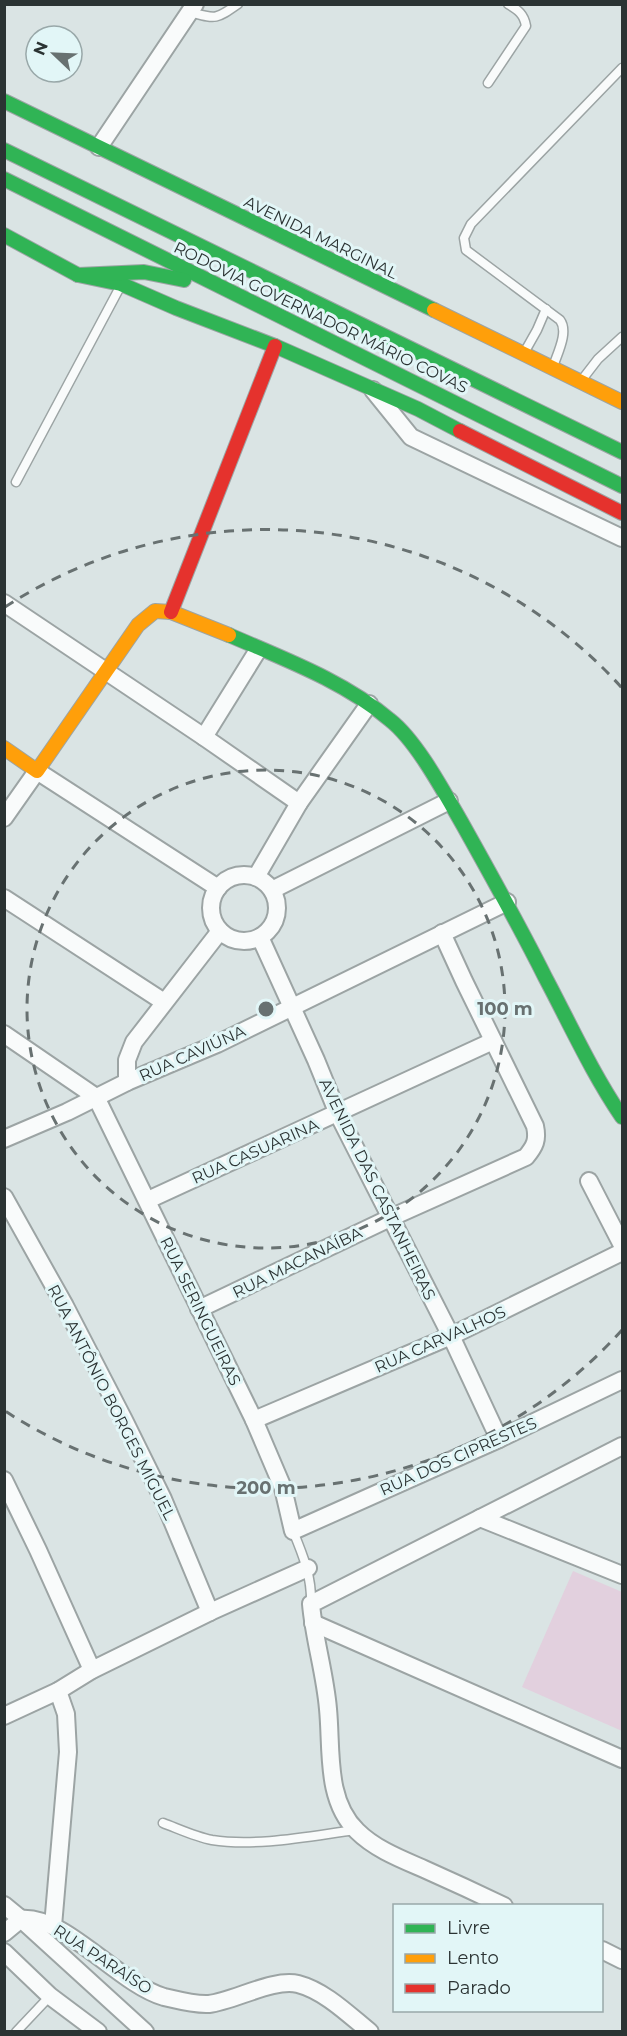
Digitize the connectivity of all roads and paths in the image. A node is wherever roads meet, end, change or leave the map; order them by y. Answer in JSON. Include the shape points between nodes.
{"nodes":[{"id":1,"x":238,"y":4,"type":"edge"},
{"id":2,"x":508,"y":4,"type":"edge"},
{"id":3,"x":193,"y":8,"type":"edge"},
{"id":4,"x":622,"y":68,"type":"edge"},
{"id":5,"x":488,"y":83,"type":"dead end"},
{"id":6,"x":4,"y":101,"type":"edge"},
{"id":7,"x":4,"y":141,"type":"edge"},
{"id":8,"x":99,"y":147,"type":"junction"},
{"id":9,"x":4,"y":150,"type":"edge"},
{"id":10,"x":26,"y":160,"type":"junction"},
{"id":11,"x":4,"y":179,"type":"edge"},
{"id":12,"x":4,"y":235,"type":"edge"},
{"id":13,"x":78,"y":275,"type":"junction"},
{"id":14,"x":121,"y":284,"type":"junction"},
{"id":15,"x":252,"y":301,"type":"junction"},
{"id":16,"x":546,"y":309,"type":"junction"},
{"id":17,"x":622,"y":337,"type":"edge"},
{"id":18,"x":275,"y":346,"type":"junction"},
{"id":19,"x":524,"y":354,"type":"junction"},
{"id":20,"x":552,"y":367,"type":"junction"},
{"id":21,"x":581,"y":381,"type":"junction"},
{"id":22,"x":373,"y":389,"type":"junction"},
{"id":23,"x":622,"y":402,"type":"edge"},
{"id":24,"x":622,"y":452,"type":"edge"},
{"id":25,"x":16,"y":482,"type":"dead end"},
{"id":26,"x":622,"y":486,"type":"edge"},
{"id":27,"x":622,"y":513,"type":"edge"},
{"id":28,"x":622,"y":538,"type":"edge"},
{"id":29,"x":4,"y":603,"type":"edge"},
{"id":30,"x":171,"y":612,"type":"junction"},
{"id":31,"x":258,"y":650,"type":"junction"},
{"id":32,"x":105,"y":671,"type":"junction"},
{"id":33,"x":369,"y":704,"type":"junction"},
{"id":34,"x":204,"y":736,"type":"junction"},
{"id":35,"x":4,"y":748,"type":"edge"},
{"id":36,"x":37,"y":771,"type":"junction"},
{"id":37,"x":449,"y":801,"type":"junction"},
{"id":38,"x":299,"y":803,"type":"junction"},
{"id":39,"x":4,"y":819,"type":"edge"},
{"id":40,"x":256,"y":877,"type":"junction"},
{"id":41,"x":218,"y":888,"type":"junction"},
{"id":42,"x":272,"y":890,"type":"junction"},
{"id":43,"x":4,"y":898,"type":"edge"},
{"id":44,"x":507,"y":902,"type":"junction"},
{"id":45,"x":220,"y":930,"type":"junction"},
{"id":46,"x":442,"y":933,"type":"junction"},
{"id":47,"x":260,"y":937,"type":"junction"},
{"id":48,"x":164,"y":1002,"type":"junction"},
{"id":49,"x":291,"y":1007,"type":"junction"},
{"id":50,"x":4,"y":1034,"type":"edge"},
{"id":51,"x":493,"y":1041,"type":"junction"},
{"id":52,"x":127,"y":1082,"type":"junction"},
{"id":53,"x":96,"y":1097,"type":"junction"},
{"id":54,"x":338,"y":1114,"type":"junction"},
{"id":55,"x":622,"y":1117,"type":"edge"},
{"id":56,"x":4,"y":1139,"type":"edge"},
{"id":57,"x":590,"y":1181,"type":"dead end"},
{"id":58,"x":4,"y":1197,"type":"edge"},
{"id":59,"x":148,"y":1200,"type":"junction"},
{"id":60,"x":390,"y":1218,"type":"junction"},
{"id":61,"x":622,"y":1245,"type":"edge"},
{"id":62,"x":622,"y":1252,"type":"edge"},
{"id":63,"x":199,"y":1309,"type":"junction"},
{"id":64,"x":451,"y":1336,"type":"junction"},
{"id":65,"x":622,"y":1380,"type":"edge"},
{"id":66,"x":254,"y":1420,"type":"junction"},
{"id":67,"x":499,"y":1439,"type":"junction"},
{"id":68,"x":622,"y":1446,"type":"edge"},
{"id":69,"x":4,"y":1480,"type":"edge"},
{"id":70,"x":480,"y":1518,"type":"junction"},
{"id":71,"x":293,"y":1531,"type":"junction"},
{"id":72,"x":308,"y":1568,"type":"junction"},
{"id":73,"x":622,"y":1575,"type":"edge"},
{"id":74,"x":311,"y":1604,"type":"junction"},
{"id":75,"x":210,"y":1612,"type":"junction"},
{"id":76,"x":312,"y":1623,"type":"junction"},
{"id":77,"x":92,"y":1670,"type":"junction"},
{"id":78,"x":58,"y":1691,"type":"junction"},
{"id":79,"x":4,"y":1716,"type":"edge"},
{"id":80,"x":622,"y":1759,"type":"edge"},
{"id":81,"x":164,"y":1823,"type":"dead end"},
{"id":82,"x":355,"y":1830,"type":"junction"},
{"id":83,"x":502,"y":1904,"type":"edge"},
{"id":84,"x":4,"y":1905,"type":"edge"},
{"id":85,"x":21,"y":1919,"type":"junction"},
{"id":86,"x":53,"y":1926,"type":"junction"},
{"id":87,"x":4,"y":1933,"type":"edge"},
{"id":88,"x":603,"y":1950,"type":"edge"},
{"id":89,"x":4,"y":1952,"type":"edge"},
{"id":90,"x":622,"y":1960,"type":"edge"},
{"id":91,"x":50,"y":1995,"type":"junction"},
{"id":92,"x":16,"y":2031,"type":"edge"},
{"id":93,"x":99,"y":2031,"type":"edge"},
{"id":94,"x":145,"y":2031,"type":"edge"},
{"id":95,"x":370,"y":2031,"type":"edge"}],
"edges":[{"from":1,"to":3,"type":"lane","via":[[214,18]]},
{"from":2,"to":5,"type":"lane","via":[[525,18],[526,26]]},
{"from":3,"to":8,"type":"street"},
{"from":4,"to":16,"type":"lane","via":[[471,224],[464,238],[466,250]]},
{"from":6,"to":8,"type":"street","name":"AVENIDA MARGINAL"},
{"from":7,"to":10,"type":"street"},
{"from":8,"to":19,"type":"street","name":"AVENIDA MARGINAL"},
{"from":9,"to":10,"type":"street","name":"RODOVIA GOVERNADOR MÁRIO COVAS"},
{"from":10,"to":24,"type":"street","name":"RODOVIA GOVERNADOR MÁRIO COVAS"},
{"from":11,"to":15,"type":"street","name":"RODOVIA GOVERNADOR MÁRIO COVAS"},
{"from":12,"to":13,"type":"street"},
{"from":13,"to":14,"type":"street"},
{"from":13,"to":15,"type":"street","via":[[160,272]]},
{"from":14,"to":18,"type":"street"},
{"from":14,"to":25,"type":"lane"},
{"from":15,"to":26,"type":"street","name":"RODOVIA GOVERNADOR MÁRIO COVAS"},
{"from":16,"to":19,"type":"lane"},
{"from":16,"to":20,"type":"lane","via":[[563,324],[563,337]]},
{"from":17,"to":21,"type":"lane"},
{"from":18,"to":22,"type":"street"},
{"from":18,"to":30,"type":"street"},
{"from":19,"to":20,"type":"street","name":"AVENIDA MARGINAL"},
{"from":20,"to":21,"type":"street","name":"AVENIDA MARGINAL"},
{"from":21,"to":23,"type":"street","name":"AVENIDA MARGINAL"},
{"from":22,"to":27,"type":"street"},
{"from":22,"to":28,"type":"street","via":[[411,437]]},
{"from":29,"to":32,"type":"street"},
{"from":30,"to":31,"type":"street"},
{"from":30,"to":32,"type":"street","via":[[155,611],[146,617]]},
{"from":31,"to":33,"type":"street","via":[[318,674]]},
{"from":31,"to":34,"type":"street"},
{"from":32,"to":34,"type":"street"},
{"from":32,"to":36,"type":"street"},
{"from":33,"to":37,"type":"street","via":[[410,741]]},
{"from":33,"to":38,"type":"street"},
{"from":34,"to":38,"type":"street"},
{"from":35,"to":36,"type":"street"},
{"from":36,"to":39,"type":"street"},
{"from":36,"to":41,"type":"street"},
{"from":37,"to":42,"type":"street"},
{"from":37,"to":44,"type":"street"},
{"from":38,"to":40,"type":"street"},
{"from":40,"to":41,"type":"street","via":[[235,876]]},
{"from":40,"to":42,"type":"street"},
{"from":41,"to":45,"type":"street","via":[[211,910]]},
{"from":42,"to":47,"type":"street","via":[[278,911],[269,930]]},
{"from":43,"to":48,"type":"street"},
{"from":44,"to":46,"type":"street","name":"RUA CAVIÚNA"},
{"from":44,"to":55,"type":"street"},
{"from":45,"to":47,"type":"street","via":[[239,941]]},
{"from":45,"to":48,"type":"street"},
{"from":46,"to":49,"type":"street","name":"RUA CAVIÚNA"},
{"from":46,"to":51,"type":"street"},
{"from":47,"to":49,"type":"street","name":"AVENIDA DAS CASTANHEIRAS"},
{"from":48,"to":52,"type":"street","via":[[134,1042],[127,1060]]},
{"from":49,"to":52,"type":"street","name":"RUA CAVIÚNA"},
{"from":49,"to":54,"type":"street","name":"AVENIDA DAS CASTANHEIRAS"},
{"from":50,"to":53,"type":"street"},
{"from":51,"to":54,"type":"street","name":"RUA CASUARINA"},
{"from":51,"to":60,"type":"street","name":"RUA MACANAÍBA","via":[[535,1126],[536,1145],[526,1157]]},
{"from":52,"to":53,"type":"street","name":"RUA CAVIÚNA"},
{"from":53,"to":56,"type":"street","name":"RUA CAVIÚNA"},
{"from":53,"to":59,"type":"street","name":"RUA SERINGUEIRAS"},
{"from":54,"to":59,"type":"street","name":"RUA CASUARINA"},
{"from":54,"to":60,"type":"street","name":"AVENIDA DAS CASTANHEIRAS"},
{"from":57,"to":61,"type":"street"},
{"from":58,"to":75,"type":"street","name":"RUA ANTÔNIO BORGES MIGUEL","via":[[124,1420]]},
{"from":59,"to":63,"type":"street","name":"RUA SERINGUEIRAS"},
{"from":60,"to":63,"type":"street","name":"RUA MACANAÍBA"},
{"from":60,"to":64,"type":"street","name":"AVENIDA DAS CASTANHEIRAS"},
{"from":62,"to":64,"type":"street","name":"RUA CARVALHOS"},
{"from":63,"to":66,"type":"street","name":"RUA SERINGUEIRAS"},
{"from":64,"to":66,"type":"street","name":"RUA CARVALHOS"},
{"from":64,"to":67,"type":"street","name":"AVENIDA DAS CASTANHEIRAS"},
{"from":65,"to":67,"type":"street","name":"RUA DOS CIPRESTES"},
{"from":66,"to":71,"type":"street","name":"RUA SERINGUEIRAS","via":[[283,1488]]},
{"from":67,"to":71,"type":"street","name":"RUA DOS CIPRESTES"},
{"from":68,"to":70,"type":"street"},
{"from":69,"to":77,"type":"street"},
{"from":70,"to":73,"type":"street"},
{"from":70,"to":74,"type":"street"},
{"from":71,"to":72,"type":"lane"},
{"from":72,"to":74,"type":"lane"},
{"from":72,"to":75,"type":"street"},
{"from":74,"to":76,"type":"street"},
{"from":75,"to":77,"type":"street"},
{"from":76,"to":80,"type":"street"},
{"from":76,"to":82,"type":"street","via":[[328,1708],[337,1801]]},
{"from":77,"to":78,"type":"street"},
{"from":78,"to":79,"type":"street"},
{"from":78,"to":86,"type":"street","via":[[66,1714],[68,1752]]},
{"from":81,"to":82,"type":"lane","via":[[211,1839],[234,1841]]},
{"from":82,"to":83,"type":"street","via":[[392,1855]]},
{"from":84,"to":85,"type":"street","name":"RUA PARAÍSO"},
{"from":85,"to":86,"type":"street","name":"RUA PARAÍSO"},
{"from":85,"to":87,"type":"street"},
{"from":85,"to":94,"type":"street"},
{"from":86,"to":95,"type":"street","name":"RUA PARAÍSO","via":[[162,1996],[207,2004],[284,1983],[298,1984],[328,2000]]},
{"from":88,"to":90,"type":"street"},
{"from":89,"to":91,"type":"street"},
{"from":91,"to":92,"type":"lane"},
{"from":91,"to":93,"type":"street"}]}
